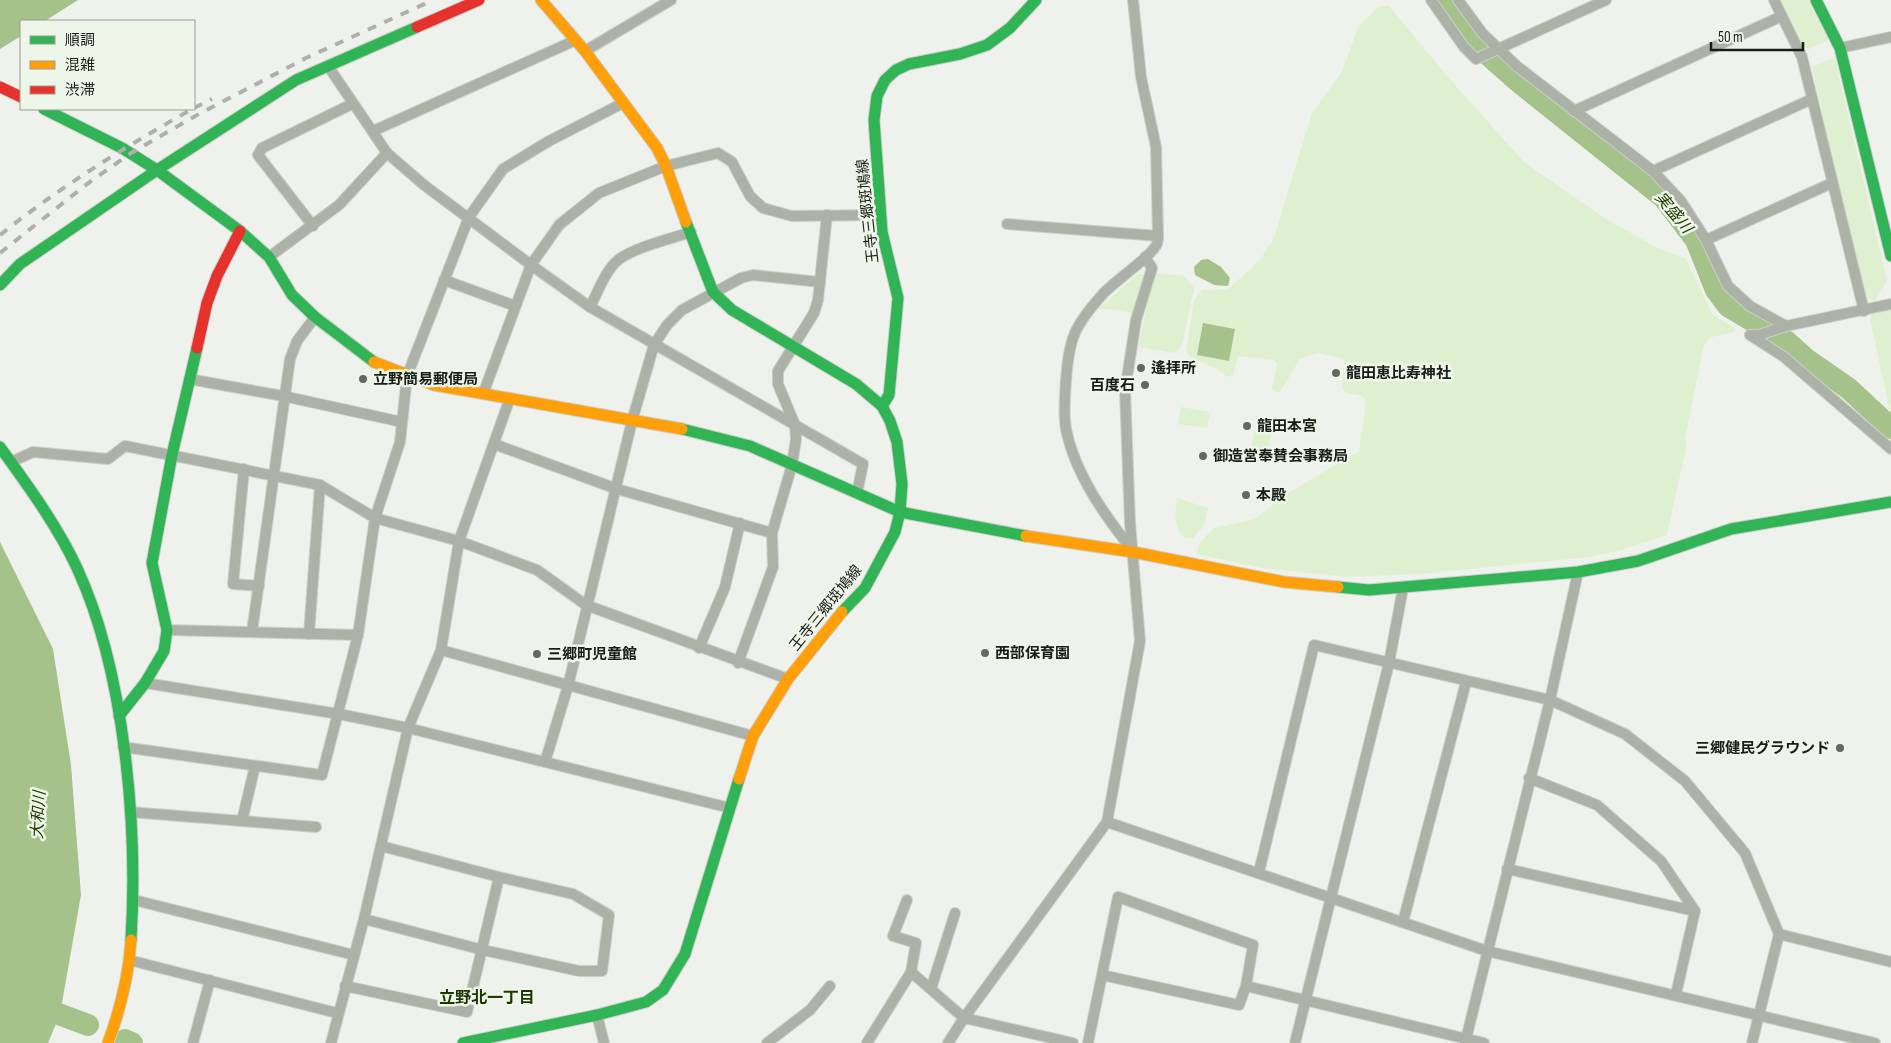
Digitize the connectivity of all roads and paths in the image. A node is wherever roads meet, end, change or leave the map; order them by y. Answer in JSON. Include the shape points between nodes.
{"nodes":[{"id":1,"x":479,"y":0,"type":"edge"},
{"id":2,"x":540,"y":0,"type":"edge"},
{"id":3,"x":671,"y":0,"type":"edge"},
{"id":4,"x":1036,"y":0,"type":"edge"},
{"id":5,"x":1133,"y":0,"type":"edge"},
{"id":6,"x":1431,"y":0,"type":"edge"},
{"id":7,"x":1458,"y":0,"type":"edge"},
{"id":8,"x":1606,"y":0,"type":"edge"},
{"id":9,"x":1774,"y":0,"type":"edge"},
{"id":10,"x":1816,"y":0,"type":"edge"},
{"id":11,"x":1782,"y":16,"type":"junction"},
{"id":12,"x":1891,"y":37,"type":"edge"},
{"id":13,"x":576,"y":40,"type":"junction"},
{"id":14,"x":1840,"y":48,"type":"junction"},
{"id":15,"x":1495,"y":49,"type":"junction"},
{"id":16,"x":585,"y":51,"type":"junction"},
{"id":17,"x":328,"y":66,"type":"junction"},
{"id":18,"x":0,"y":87,"type":"edge"},
{"id":19,"x":19,"y":96,"type":"edge"},
{"id":20,"x":1812,"y":100,"type":"junction"},
{"id":21,"x":623,"y":103,"type":"junction"},
{"id":22,"x":352,"y":104,"type":"junction"},
{"id":23,"x":46,"y":110,"type":"edge"},
{"id":24,"x":1574,"y":111,"type":"junction"},
{"id":25,"x":373,"y":131,"type":"junction"},
{"id":26,"x":386,"y":153,"type":"junction"},
{"id":27,"x":666,"y":166,"type":"junction"},
{"id":28,"x":157,"y":170,"type":"junction"},
{"id":29,"x":1653,"y":171,"type":"junction"},
{"id":30,"x":1832,"y":183,"type":"junction"},
{"id":31,"x":827,"y":215,"type":"junction"},
{"id":32,"x":881,"y":215,"type":"junction"},
{"id":33,"x":468,"y":217,"type":"junction"},
{"id":34,"x":1007,"y":224,"type":"dead end"},
{"id":35,"x":313,"y":226,"type":"junction"},
{"id":36,"x":240,"y":231,"type":"junction"},
{"id":37,"x":691,"y":232,"type":"junction"},
{"id":38,"x":1158,"y":236,"type":"junction"},
{"id":39,"x":1706,"y":240,"type":"junction"},
{"id":40,"x":1891,"y":256,"type":"edge"},
{"id":41,"x":269,"y":257,"type":"junction"},
{"id":42,"x":1145,"y":257,"type":"junction"},
{"id":43,"x":531,"y":265,"type":"junction"},
{"id":44,"x":444,"y":280,"type":"junction"},
{"id":45,"x":820,"y":282,"type":"junction"},
{"id":46,"x":0,"y":285,"type":"edge"},
{"id":47,"x":713,"y":292,"type":"junction"},
{"id":48,"x":1891,"y":304,"type":"edge"},
{"id":49,"x":515,"y":306,"type":"junction"},
{"id":50,"x":590,"y":307,"type":"junction"},
{"id":51,"x":1864,"y":311,"type":"junction"},
{"id":52,"x":315,"y":317,"type":"junction"},
{"id":53,"x":1782,"y":327,"type":"junction"},
{"id":54,"x":654,"y":345,"type":"junction"},
{"id":55,"x":792,"y":347,"type":"junction"},
{"id":56,"x":407,"y":376,"type":"junction"},
{"id":57,"x":189,"y":380,"type":"junction"},
{"id":58,"x":483,"y":394,"type":"junction"},
{"id":59,"x":283,"y":396,"type":"junction"},
{"id":60,"x":510,"y":398,"type":"junction"},
{"id":61,"x":882,"y":406,"type":"junction"},
{"id":62,"x":632,"y":420,"type":"junction"},
{"id":63,"x":402,"y":422,"type":"junction"},
{"id":64,"x":794,"y":425,"type":"junction"},
{"id":65,"x":494,"y":444,"type":"junction"},
{"id":66,"x":0,"y":447,"type":"edge"},
{"id":67,"x":1891,"y":449,"type":"edge"},
{"id":68,"x":172,"y":455,"type":"junction"},
{"id":69,"x":11,"y":462,"type":"junction"},
{"id":70,"x":792,"y":465,"type":"junction"},
{"id":71,"x":244,"y":469,"type":"junction"},
{"id":72,"x":275,"y":475,"type":"junction"},
{"id":73,"x":320,"y":485,"type":"junction"},
{"id":74,"x":617,"y":489,"type":"junction"},
{"id":75,"x":857,"y":494,"type":"junction"},
{"id":76,"x":1891,"y":502,"type":"edge"},
{"id":77,"x":900,"y":512,"type":"junction"},
{"id":78,"x":375,"y":518,"type":"junction"},
{"id":79,"x":740,"y":523,"type":"junction"},
{"id":80,"x":772,"y":532,"type":"junction"},
{"id":81,"x":460,"y":541,"type":"junction"},
{"id":82,"x":1133,"y":552,"type":"junction"},
{"id":83,"x":1578,"y":572,"type":"junction"},
{"id":84,"x":259,"y":586,"type":"junction"},
{"id":85,"x":1403,"y":588,"type":"junction"},
{"id":86,"x":586,"y":606,"type":"junction"},
{"id":87,"x":167,"y":630,"type":"junction"},
{"id":88,"x":252,"y":632,"type":"junction"},
{"id":89,"x":310,"y":634,"type":"junction"},
{"id":90,"x":358,"y":635,"type":"junction"},
{"id":91,"x":698,"y":648,"type":"junction"},
{"id":92,"x":441,"y":650,"type":"junction"},
{"id":93,"x":738,"y":663,"type":"junction"},
{"id":94,"x":1389,"y":663,"type":"junction"},
{"id":95,"x":788,"y":679,"type":"junction"},
{"id":96,"x":1466,"y":682,"type":"junction"},
{"id":97,"x":145,"y":683,"type":"junction"},
{"id":98,"x":568,"y":686,"type":"junction"},
{"id":99,"x":1550,"y":700,"type":"junction"},
{"id":100,"x":339,"y":714,"type":"junction"},
{"id":101,"x":119,"y":716,"type":"junction"},
{"id":102,"x":408,"y":728,"type":"junction"},
{"id":103,"x":753,"y":736,"type":"junction"},
{"id":104,"x":123,"y":747,"type":"junction"},
{"id":105,"x":545,"y":762,"type":"junction"},
{"id":106,"x":255,"y":766,"type":"junction"},
{"id":107,"x":1529,"y":778,"type":"junction"},
{"id":108,"x":730,"y":808,"type":"junction"},
{"id":109,"x":130,"y":812,"type":"junction"},
{"id":110,"x":242,"y":821,"type":"junction"},
{"id":111,"x":1107,"y":822,"type":"junction"},
{"id":112,"x":316,"y":827,"type":"dead end"},
{"id":113,"x":381,"y":846,"type":"junction"},
{"id":114,"x":1507,"y":869,"type":"junction"},
{"id":115,"x":1259,"y":872,"type":"junction"},
{"id":116,"x":499,"y":877,"type":"junction"},
{"id":117,"x":1331,"y":896,"type":"junction"},
{"id":118,"x":134,"y":900,"type":"junction"},
{"id":119,"x":907,"y":900,"type":"dead end"},
{"id":120,"x":1695,"y":911,"type":"junction"},
{"id":121,"x":955,"y":913,"type":"dead end"},
{"id":122,"x":364,"y":919,"type":"junction"},
{"id":123,"x":1403,"y":922,"type":"junction"},
{"id":124,"x":1778,"y":934,"type":"junction"},
{"id":125,"x":483,"y":950,"type":"junction"},
{"id":126,"x":1487,"y":951,"type":"junction"},
{"id":127,"x":354,"y":955,"type":"junction"},
{"id":128,"x":129,"y":960,"type":"junction"},
{"id":129,"x":1891,"y":962,"type":"edge"},
{"id":130,"x":911,"y":972,"type":"junction"},
{"id":131,"x":1102,"y":975,"type":"junction"},
{"id":132,"x":210,"y":980,"type":"junction"},
{"id":133,"x":345,"y":986,"type":"junction"},
{"id":134,"x":830,"y":986,"type":"dead end"},
{"id":135,"x":1246,"y":986,"type":"junction"},
{"id":136,"x":931,"y":989,"type":"junction"},
{"id":137,"x":1676,"y":994,"type":"junction"},
{"id":138,"x":1306,"y":1002,"type":"junction"},
{"id":139,"x":337,"y":1013,"type":"junction"},
{"id":140,"x":597,"y":1015,"type":"junction"},
{"id":141,"x":1759,"y":1015,"type":"junction"},
{"id":142,"x":964,"y":1018,"type":"junction"},
{"id":143,"x":1465,"y":1041,"type":"edge"},
{"id":144,"x":769,"y":1042,"type":"edge"},
{"id":145,"x":108,"y":1043,"type":"edge"},
{"id":146,"x":193,"y":1043,"type":"edge"},
{"id":147,"x":331,"y":1043,"type":"edge"},
{"id":148,"x":464,"y":1043,"type":"edge"},
{"id":149,"x":604,"y":1043,"type":"edge"},
{"id":150,"x":867,"y":1043,"type":"edge"},
{"id":151,"x":948,"y":1043,"type":"edge"},
{"id":152,"x":1073,"y":1043,"type":"edge"},
{"id":153,"x":1088,"y":1043,"type":"edge"},
{"id":154,"x":1296,"y":1043,"type":"edge"},
{"id":155,"x":1484,"y":1043,"type":"edge"},
{"id":156,"x":1752,"y":1043,"type":"edge"},
{"id":157,"x":1875,"y":1043,"type":"edge"}],
"edges":[{"from":1,"to":17,"type":"street"},
{"from":2,"to":13,"type":"street"},
{"from":3,"to":16,"type":"street"},
{"from":4,"to":32,"type":"street","name":"王寺三郷斑鳩線","via":[[1010,28],[978,49],[952,57],[925,58],[903,64],[883,85],[874,120]]},
{"from":5,"to":38,"type":"street","via":[[1141,77],[1156,147]]},
{"from":6,"to":15,"type":"street","via":[[1476,59]]},
{"from":7,"to":15,"type":"street"},
{"from":8,"to":15,"type":"street"},
{"from":9,"to":11,"type":"street"},
{"from":10,"to":14,"type":"street"},
{"from":11,"to":20,"type":"street","via":[[1802,57]]},
{"from":11,"to":24,"type":"street"},
{"from":12,"to":14,"type":"street"},
{"from":13,"to":16,"type":"street"},
{"from":13,"to":25,"type":"street"},
{"from":14,"to":40,"type":"street"},
{"from":15,"to":24,"type":"street"},
{"from":16,"to":21,"type":"street"},
{"from":17,"to":22,"type":"street"},
{"from":17,"to":28,"type":"street","via":[[296,80]]},
{"from":18,"to":19,"type":"street"},
{"from":20,"to":29,"type":"street"},
{"from":20,"to":30,"type":"street"},
{"from":21,"to":27,"type":"street","via":[[657,148]]},
{"from":21,"to":33,"type":"street","via":[[504,168]]},
{"from":22,"to":25,"type":"street"},
{"from":22,"to":35,"type":"street","via":[[262,148],[258,155]]},
{"from":23,"to":28,"type":"street","via":[[122,148]]},
{"from":24,"to":29,"type":"street"},
{"from":25,"to":26,"type":"street"},
{"from":26,"to":33,"type":"street"},
{"from":26,"to":35,"type":"street","via":[[338,205]]},
{"from":27,"to":31,"type":"street","via":[[718,153],[732,162],[750,196],[763,208],[792,216]]},
{"from":27,"to":37,"type":"street"},
{"from":27,"to":43,"type":"street","via":[[600,193],[559,225]]},
{"from":28,"to":36,"type":"street"},
{"from":28,"to":46,"type":"street","via":[[20,264]]},
{"from":29,"to":39,"type":"street","via":[[1682,201]]},
{"from":30,"to":39,"type":"street"},
{"from":30,"to":51,"type":"street"},
{"from":31,"to":32,"type":"street"},
{"from":31,"to":45,"type":"street"},
{"from":32,"to":61,"type":"street","name":"王寺三郷斑鳩線","via":[[890,272],[898,298],[889,394]]},
{"from":33,"to":43,"type":"street"},
{"from":33,"to":44,"type":"street"},
{"from":34,"to":38,"type":"street"},
{"from":35,"to":41,"type":"street"},
{"from":36,"to":41,"type":"street"},
{"from":36,"to":57,"type":"street","via":[[206,303]]},
{"from":37,"to":47,"type":"street"},
{"from":37,"to":50,"type":"street","via":[[627,254],[617,261]]},
{"from":38,"to":42,"type":"street","via":[[1156,247]]},
{"from":39,"to":53,"type":"street","via":[[1728,286],[1750,306]]},
{"from":41,"to":52,"type":"street","via":[[292,295]]},
{"from":42,"to":82,"type":"street","via":[[1152,268],[1136,320],[1125,390]]},
{"from":42,"to":82,"type":"street","via":[[1111,285],[1073,332],[1068,350],[1064,398],[1071,447],[1105,516]]},
{"from":43,"to":49,"type":"street"},
{"from":43,"to":50,"type":"street"},
{"from":44,"to":49,"type":"street"},
{"from":44,"to":56,"type":"street"},
{"from":45,"to":47,"type":"street","via":[[753,275]]},
{"from":45,"to":55,"type":"street","via":[[814,313]]},
{"from":47,"to":54,"type":"street","via":[[682,310],[666,324]]},
{"from":47,"to":55,"type":"street","via":[[732,310]]},
{"from":48,"to":51,"type":"street"},
{"from":49,"to":58,"type":"street"},
{"from":50,"to":54,"type":"street"},
{"from":51,"to":53,"type":"street"},
{"from":52,"to":56,"type":"street","via":[[370,361]]},
{"from":52,"to":59,"type":"street","via":[[297,341]]},
{"from":53,"to":67,"type":"street","via":[[1750,335],[1784,357]]},
{"from":54,"to":62,"type":"street"},
{"from":54,"to":64,"type":"street"},
{"from":55,"to":61,"type":"street","via":[[856,384]]},
{"from":55,"to":64,"type":"street","via":[[778,371],[778,384]]},
{"from":56,"to":58,"type":"street","via":[[434,385]]},
{"from":56,"to":63,"type":"street"},
{"from":57,"to":59,"type":"street"},
{"from":57,"to":68,"type":"street"},
{"from":58,"to":60,"type":"street"},
{"from":59,"to":63,"type":"street"},
{"from":59,"to":72,"type":"street"},
{"from":60,"to":62,"type":"street"},
{"from":60,"to":65,"type":"street"},
{"from":61,"to":77,"type":"street","name":"王寺三郷斑鳩線","via":[[897,442],[902,484]]},
{"from":62,"to":70,"type":"street","via":[[750,446]]},
{"from":62,"to":74,"type":"street"},
{"from":63,"to":78,"type":"street","via":[[400,442]]},
{"from":64,"to":70,"type":"street","via":[[796,439]]},
{"from":64,"to":75,"type":"street","via":[[863,464]]},
{"from":65,"to":74,"type":"street"},
{"from":65,"to":81,"type":"street"},
{"from":66,"to":69,"type":"street"},
{"from":68,"to":69,"type":"street","via":[[125,446],[108,459],[33,452]]},
{"from":68,"to":71,"type":"street"},
{"from":68,"to":87,"type":"street","via":[[152,563]]},
{"from":69,"to":101,"type":"street","via":[[45,511],[85,586],[110,660]]},
{"from":70,"to":75,"type":"street"},
{"from":70,"to":80,"type":"street"},
{"from":71,"to":72,"type":"street"},
{"from":71,"to":84,"type":"street","via":[[233,584]]},
{"from":72,"to":73,"type":"street"},
{"from":72,"to":84,"type":"street"},
{"from":73,"to":78,"type":"street"},
{"from":73,"to":89,"type":"street"},
{"from":74,"to":79,"type":"street"},
{"from":74,"to":86,"type":"street"},
{"from":75,"to":77,"type":"street"},
{"from":76,"to":83,"type":"street","via":[[1731,529],[1638,561]]},
{"from":77,"to":82,"type":"street","via":[[988,530]]},
{"from":77,"to":95,"type":"street","name":"王寺三郷斑鳩線","via":[[895,532],[865,588],[837,617]]},
{"from":78,"to":81,"type":"street"},
{"from":78,"to":90,"type":"street"},
{"from":79,"to":80,"type":"street"},
{"from":79,"to":91,"type":"street","via":[[725,587]]},
{"from":80,"to":93,"type":"street","via":[[774,567]]},
{"from":81,"to":86,"type":"street","via":[[537,570]]},
{"from":81,"to":92,"type":"street"},
{"from":82,"to":85,"type":"street","via":[[1284,582],[1369,590]]},
{"from":82,"to":111,"type":"street","via":[[1140,641]]},
{"from":83,"to":85,"type":"street"},
{"from":83,"to":99,"type":"street"},
{"from":84,"to":88,"type":"street"},
{"from":85,"to":94,"type":"street"},
{"from":86,"to":91,"type":"street"},
{"from":86,"to":98,"type":"street"},
{"from":87,"to":88,"type":"street"},
{"from":87,"to":97,"type":"street","via":[[164,651]]},
{"from":88,"to":89,"type":"street"},
{"from":89,"to":90,"type":"street"},
{"from":90,"to":100,"type":"street"},
{"from":91,"to":93,"type":"street"},
{"from":92,"to":98,"type":"street"},
{"from":92,"to":102,"type":"street"},
{"from":93,"to":95,"type":"street"},
{"from":94,"to":96,"type":"street"},
{"from":94,"to":115,"type":"street","via":[[1314,645]]},
{"from":94,"to":117,"type":"street"},
{"from":95,"to":103,"type":"street","name":"王寺三郷斑鳩線"},
{"from":96,"to":99,"type":"street"},
{"from":96,"to":123,"type":"street"},
{"from":97,"to":100,"type":"street"},
{"from":97,"to":101,"type":"street"},
{"from":98,"to":103,"type":"street"},
{"from":98,"to":105,"type":"street"},
{"from":99,"to":107,"type":"street"},
{"from":99,"to":124,"type":"street","via":[[1626,734],[1685,781],[1745,852]]},
{"from":100,"to":102,"type":"street"},
{"from":100,"to":106,"type":"street","via":[[322,775]]},
{"from":101,"to":104,"type":"street"},
{"from":102,"to":105,"type":"street"},
{"from":102,"to":113,"type":"street"},
{"from":103,"to":108,"type":"street","name":"王寺三郷斑鳩線"},
{"from":104,"to":106,"type":"street"},
{"from":104,"to":109,"type":"street"},
{"from":105,"to":108,"type":"street"},
{"from":106,"to":110,"type":"street"},
{"from":107,"to":114,"type":"street"},
{"from":107,"to":120,"type":"street","via":[[1597,805],[1661,861]]},
{"from":108,"to":140,"type":"street","name":"王寺三郷斑鳩線","via":[[685,954],[674,976],[663,990],[646,1002]]},
{"from":109,"to":110,"type":"street"},
{"from":109,"to":118,"type":"street"},
{"from":110,"to":112,"type":"street"},
{"from":111,"to":115,"type":"street"},
{"from":111,"to":142,"type":"street"},
{"from":113,"to":116,"type":"street"},
{"from":113,"to":122,"type":"street"},
{"from":114,"to":120,"type":"street"},
{"from":114,"to":126,"type":"street"},
{"from":115,"to":117,"type":"street"},
{"from":116,"to":125,"type":"street"},
{"from":116,"to":125,"type":"street","via":[[573,894],[610,915],[602,971],[579,971]]},
{"from":117,"to":123,"type":"street"},
{"from":117,"to":138,"type":"street"},
{"from":118,"to":127,"type":"street"},
{"from":118,"to":128,"type":"street"},
{"from":119,"to":130,"type":"street","via":[[893,936],[916,943]]},
{"from":120,"to":137,"type":"street"},
{"from":121,"to":136,"type":"street"},
{"from":122,"to":125,"type":"street"},
{"from":122,"to":127,"type":"street"},
{"from":123,"to":126,"type":"street"},
{"from":124,"to":129,"type":"street"},
{"from":124,"to":141,"type":"street"},
{"from":125,"to":133,"type":"street","via":[[467,1012]]},
{"from":126,"to":137,"type":"street"},
{"from":126,"to":143,"type":"street"},
{"from":127,"to":133,"type":"street"},
{"from":128,"to":132,"type":"street"},
{"from":128,"to":145,"type":"street"},
{"from":130,"to":136,"type":"street"},
{"from":130,"to":150,"type":"street"},
{"from":131,"to":135,"type":"street","via":[[1239,1005]]},
{"from":131,"to":135,"type":"street","via":[[1118,897],[1254,945]]},
{"from":131,"to":153,"type":"street"},
{"from":132,"to":139,"type":"street"},
{"from":132,"to":146,"type":"street"},
{"from":133,"to":139,"type":"street"},
{"from":134,"to":144,"type":"street","via":[[810,1010]]},
{"from":135,"to":138,"type":"street"},
{"from":136,"to":142,"type":"street"},
{"from":137,"to":141,"type":"street"},
{"from":138,"to":143,"type":"street"},
{"from":138,"to":154,"type":"street"},
{"from":139,"to":147,"type":"street"},
{"from":140,"to":148,"type":"street","name":"王寺三郷斑鳩線"},
{"from":140,"to":149,"type":"street"},
{"from":141,"to":156,"type":"street"},
{"from":141,"to":157,"type":"street"},
{"from":142,"to":151,"type":"street"},
{"from":142,"to":152,"type":"street"},
{"from":143,"to":155,"type":"street"}]}
